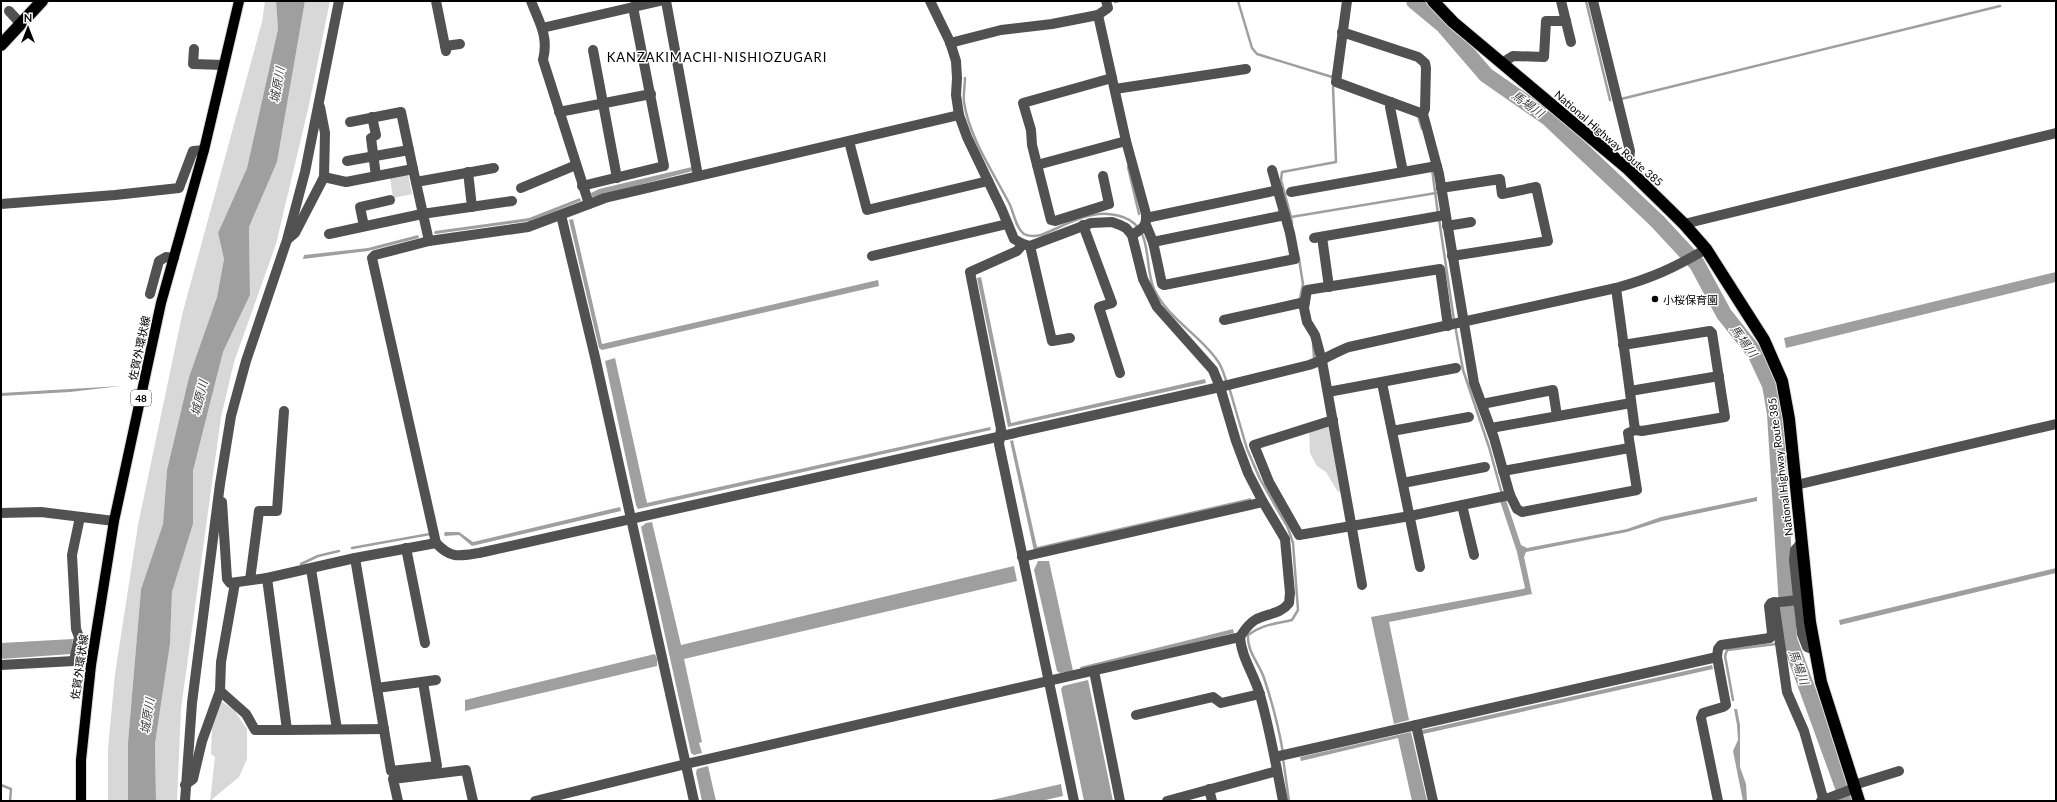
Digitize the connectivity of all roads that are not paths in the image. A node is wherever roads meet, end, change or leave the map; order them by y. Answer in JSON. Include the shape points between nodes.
{"nodes":[{"id":1,"x":42,"y":1,"type":"edge"},
{"id":2,"x":239,"y":1,"type":"edge"},
{"id":3,"x":339,"y":1,"type":"edge"},
{"id":4,"x":436,"y":1,"type":"edge"},
{"id":5,"x":531,"y":1,"type":"edge"},
{"id":6,"x":660,"y":1,"type":"edge"},
{"id":7,"x":666,"y":1,"type":"edge"},
{"id":8,"x":930,"y":1,"type":"edge"},
{"id":9,"x":1106,"y":1,"type":"edge"},
{"id":10,"x":1347,"y":1,"type":"edge"},
{"id":11,"x":1433,"y":1,"type":"edge"},
{"id":12,"x":1561,"y":1,"type":"edge"},
{"id":13,"x":1593,"y":1,"type":"edge"},
{"id":14,"x":633,"y":7,"type":"junction"},
{"id":15,"x":9,"y":11,"type":"dead end"},
{"id":16,"x":1098,"y":15,"type":"junction"},
{"id":17,"x":1566,"y":21,"type":"junction"},
{"id":18,"x":21,"y":24,"type":"junction"},
{"id":19,"x":542,"y":28,"type":"junction"},
{"id":20,"x":1342,"y":32,"type":"junction"},
{"id":21,"x":1571,"y":42,"type":"dead end"},
{"id":22,"x":950,"y":43,"type":"junction"},
{"id":23,"x":460,"y":44,"type":"dead end"},
{"id":24,"x":1,"y":45,"type":"edge"},
{"id":25,"x":194,"y":49,"type":"dead end"},
{"id":26,"x":593,"y":50,"type":"dead end"},
{"id":27,"x":1502,"y":63,"type":"junction"},
{"id":28,"x":224,"y":65,"type":"junction"},
{"id":29,"x":1246,"y":69,"type":"dead end"},
{"id":30,"x":1112,"y":78,"type":"junction"},
{"id":31,"x":1115,"y":90,"type":"junction"},
{"id":32,"x":651,"y":94,"type":"junction"},
{"id":33,"x":1391,"y":102,"type":"junction"},
{"id":34,"x":319,"y":103,"type":"junction"},
{"id":35,"x":603,"y":104,"type":"junction"},
{"id":36,"x":559,"y":112,"type":"junction"},
{"id":37,"x":1423,"y":114,"type":"junction"},
{"id":38,"x":959,"y":115,"type":"junction"},
{"id":39,"x":372,"y":118,"type":"junction"},
{"id":40,"x":350,"y":122,"type":"dead end"},
{"id":41,"x":2056,"y":133,"type":"edge"},
{"id":42,"x":1126,"y":141,"type":"junction"},
{"id":43,"x":850,"y":145,"type":"dead end"},
{"id":44,"x":204,"y":150,"type":"junction"},
{"id":45,"x":409,"y":150,"type":"junction"},
{"id":46,"x":374,"y":156,"type":"junction"},
{"id":47,"x":347,"y":161,"type":"dead end"},
{"id":48,"x":576,"y":165,"type":"junction"},
{"id":49,"x":1038,"y":165,"type":"junction"},
{"id":50,"x":1433,"y":167,"type":"junction"},
{"id":51,"x":494,"y":168,"type":"dead end"},
{"id":52,"x":413,"y":169,"type":"junction"},
{"id":53,"x":1628,"y":169,"type":"junction"},
{"id":54,"x":1272,"y":170,"type":"dead end"},
{"id":55,"x":468,"y":172,"type":"junction"},
{"id":56,"x":1403,"y":172,"type":"junction"},
{"id":57,"x":376,"y":176,"type":"junction"},
{"id":58,"x":698,"y":176,"type":"junction"},
{"id":59,"x":1103,"y":176,"type":"dead end"},
{"id":60,"x":324,"y":177,"type":"junction"},
{"id":61,"x":617,"y":178,"type":"junction"},
{"id":62,"x":988,"y":181,"type":"junction"},
{"id":63,"x":416,"y":182,"type":"junction"},
{"id":64,"x":582,"y":186,"type":"junction"},
{"id":65,"x":521,"y":188,"type":"dead end"},
{"id":66,"x":1441,"y":188,"type":"junction"},
{"id":67,"x":1278,"y":190,"type":"junction"},
{"id":68,"x":1291,"y":192,"type":"dead end"},
{"id":69,"x":390,"y":200,"type":"dead end"},
{"id":70,"x":512,"y":202,"type":"dead end"},
{"id":71,"x":1,"y":204,"type":"edge"},
{"id":72,"x":589,"y":204,"type":"junction"},
{"id":73,"x":472,"y":207,"type":"junction"},
{"id":74,"x":422,"y":214,"type":"junction"},
{"id":75,"x":561,"y":215,"type":"junction"},
{"id":76,"x":1285,"y":215,"type":"junction"},
{"id":77,"x":1441,"y":215,"type":"junction"},
{"id":78,"x":1088,"y":218,"type":"junction"},
{"id":79,"x":1471,"y":222,"type":"dead end"},
{"id":80,"x":1007,"y":224,"type":"junction"},
{"id":81,"x":1684,"y":224,"type":"junction"},
{"id":82,"x":364,"y":226,"type":"junction"},
{"id":83,"x":1447,"y":226,"type":"junction"},
{"id":84,"x":1141,"y":228,"type":"junction"},
{"id":85,"x":329,"y":234,"type":"dead end"},
{"id":86,"x":287,"y":240,"type":"junction"},
{"id":87,"x":429,"y":241,"type":"junction"},
{"id":88,"x":1153,"y":242,"type":"junction"},
{"id":89,"x":1026,"y":245,"type":"junction"},
{"id":90,"x":1703,"y":251,"type":"junction"},
{"id":91,"x":872,"y":256,"type":"dead end"},
{"id":92,"x":1452,"y":256,"type":"junction"},
{"id":93,"x":174,"y":258,"type":"junction"},
{"id":94,"x":1329,"y":287,"type":"junction"},
{"id":95,"x":1155,"y":288,"type":"junction"},
{"id":96,"x":1616,"y":288,"type":"junction"},
{"id":97,"x":150,"y":294,"type":"dead end"},
{"id":98,"x":1305,"y":302,"type":"junction"},
{"id":99,"x":1224,"y":320,"type":"dead end"},
{"id":100,"x":1456,"y":324,"type":"junction"},
{"id":101,"x":1070,"y":338,"type":"dead end"},
{"id":102,"x":1623,"y":345,"type":"junction"},
{"id":103,"x":1322,"y":361,"type":"junction"},
{"id":104,"x":1456,"y":368,"type":"dead end"},
{"id":105,"x":1120,"y":373,"type":"dead end"},
{"id":106,"x":1719,"y":376,"type":"junction"},
{"id":107,"x":1382,"y":383,"type":"junction"},
{"id":108,"x":1222,"y":387,"type":"junction"},
{"id":109,"x":1630,"y":391,"type":"junction"},
{"id":110,"x":1328,"y":392,"type":"junction"},
{"id":111,"x":1631,"y":402,"type":"junction"},
{"id":112,"x":1482,"y":404,"type":"junction"},
{"id":113,"x":284,"y":411,"type":"dead end"},
{"id":114,"x":1557,"y":416,"type":"junction"},
{"id":115,"x":1469,"y":417,"type":"dead end"},
{"id":116,"x":1333,"y":420,"type":"junction"},
{"id":117,"x":2056,"y":424,"type":"edge"},
{"id":118,"x":1491,"y":428,"type":"junction"},
{"id":119,"x":1635,"y":430,"type":"junction"},
{"id":120,"x":1392,"y":431,"type":"junction"},
{"id":121,"x":999,"y":436,"type":"junction"},
{"id":122,"x":1629,"y":448,"type":"junction"},
{"id":123,"x":1485,"y":467,"type":"dead end"},
{"id":124,"x":1503,"y":471,"type":"junction"},
{"id":125,"x":1403,"y":483,"type":"junction"},
{"id":126,"x":220,"y":484,"type":"junction"},
{"id":127,"x":1796,"y":485,"type":"junction"},
{"id":128,"x":1510,"y":495,"type":"junction"},
{"id":129,"x":1262,"y":502,"type":"junction"},
{"id":130,"x":1462,"y":505,"type":"junction"},
{"id":131,"x":1,"y":513,"type":"edge"},
{"id":132,"x":1410,"y":516,"type":"junction"},
{"id":133,"x":80,"y":517,"type":"junction"},
{"id":134,"x":631,"y":519,"type":"junction"},
{"id":135,"x":114,"y":521,"type":"junction"},
{"id":136,"x":1352,"y":526,"type":"junction"},
{"id":137,"x":1802,"y":542,"type":"junction"},
{"id":138,"x":436,"y":543,"type":"junction"},
{"id":139,"x":406,"y":548,"type":"junction"},
{"id":140,"x":1474,"y":555,"type":"dead end"},
{"id":141,"x":1022,"y":556,"type":"junction"},
{"id":142,"x":355,"y":558,"type":"junction"},
{"id":143,"x":1420,"y":567,"type":"dead end"},
{"id":144,"x":311,"y":569,"type":"junction"},
{"id":145,"x":267,"y":578,"type":"junction"},
{"id":146,"x":250,"y":580,"type":"junction"},
{"id":147,"x":235,"y":583,"type":"junction"},
{"id":148,"x":1362,"y":585,"type":"dead end"},
{"id":149,"x":1798,"y":600,"type":"junction"},
{"id":150,"x":1774,"y":602,"type":"junction"},
{"id":151,"x":1240,"y":637,"type":"junction"},
{"id":152,"x":426,"y":643,"type":"dead end"},
{"id":153,"x":1815,"y":650,"type":"junction"},
{"id":154,"x":1717,"y":658,"type":"junction"},
{"id":155,"x":1,"y":665,"type":"edge"},
{"id":156,"x":1094,"y":671,"type":"junction"},
{"id":157,"x":436,"y":680,"type":"dead end"},
{"id":158,"x":423,"y":682,"type":"junction"},
{"id":159,"x":1049,"y":682,"type":"junction"},
{"id":160,"x":377,"y":688,"type":"junction"},
{"id":161,"x":220,"y":691,"type":"junction"},
{"id":162,"x":1260,"y":694,"type":"junction"},
{"id":163,"x":1136,"y":715,"type":"dead end"},
{"id":164,"x":1416,"y":725,"type":"junction"},
{"id":165,"x":384,"y":729,"type":"junction"},
{"id":166,"x":287,"y":730,"type":"junction"},
{"id":167,"x":337,"y":730,"type":"junction"},
{"id":168,"x":1280,"y":756,"type":"junction"},
{"id":169,"x":686,"y":764,"type":"junction"},
{"id":170,"x":1277,"y":771,"type":"junction"},
{"id":171,"x":1899,"y":771,"type":"dead end"},
{"id":172,"x":186,"y":785,"type":"junction"},
{"id":173,"x":1852,"y":788,"type":"junction"},
{"id":174,"x":1209,"y":789,"type":"junction"},
{"id":175,"x":81,"y":801,"type":"edge"},
{"id":176,"x":185,"y":801,"type":"edge"},
{"id":177,"x":398,"y":801,"type":"edge"},
{"id":178,"x":473,"y":801,"type":"edge"},
{"id":179,"x":535,"y":801,"type":"edge"},
{"id":180,"x":694,"y":801,"type":"edge"},
{"id":181,"x":1074,"y":801,"type":"edge"},
{"id":182,"x":1120,"y":801,"type":"edge"},
{"id":183,"x":1167,"y":801,"type":"edge"},
{"id":184,"x":1212,"y":801,"type":"edge"},
{"id":185,"x":1283,"y":801,"type":"edge"},
{"id":186,"x":1433,"y":801,"type":"edge"},
{"id":187,"x":1718,"y":801,"type":"edge"},
{"id":188,"x":1823,"y":801,"type":"edge"},
{"id":189,"x":1859,"y":801,"type":"edge"}],
"edges":[{"from":1,"to":18,"type":"highway"},
{"from":2,"to":28,"type":"main road","name":"佐賀外環状線","number":"48"},
{"from":3,"to":34,"type":"street"},
{"from":4,"to":23,"type":"street","via":[[446,49]]},
{"from":5,"to":19,"type":"street"},
{"from":6,"to":14,"type":"street"},
{"from":7,"to":58,"type":"street"},
{"from":8,"to":22,"type":"street"},
{"from":9,"to":16,"type":"street","via":[[1108,8]]},
{"from":10,"to":20,"type":"street"},
{"from":11,"to":27,"type":"highway","name":"National Highway Route 385","via":[[1453,22]]},
{"from":12,"to":17,"type":"street"},
{"from":13,"to":53,"type":"street","via":[[1630,151]]},
{"from":14,"to":19,"type":"street"},
{"from":14,"to":32,"type":"street"},
{"from":15,"to":18,"type":"street"},
{"from":16,"to":22,"type":"street","via":[[1001,30]]},
{"from":16,"to":30,"type":"street"},
{"from":17,"to":21,"type":"street"},
{"from":17,"to":27,"type":"street","via":[[1546,21],[1544,57],[1513,56]]},
{"from":18,"to":24,"type":"highway"},
{"from":19,"to":36,"type":"street","via":[[545,49],[543,60]]},
{"from":20,"to":33,"type":"street","via":[[1336,82]]},
{"from":20,"to":37,"type":"street","via":[[1418,57],[1425,62]]},
{"from":22,"to":38,"type":"street","via":[[956,61]]},
{"from":25,"to":28,"type":"street","via":[[193,64]]},
{"from":26,"to":35,"type":"street"},
{"from":27,"to":53,"type":"highway","name":"National Highway Route 385"},
{"from":28,"to":44,"type":"main road","name":"佐賀外環状線","number":"48"},
{"from":29,"to":31,"type":"street"},
{"from":30,"to":31,"type":"street"},
{"from":30,"to":49,"type":"street","via":[[1022,103]]},
{"from":31,"to":42,"type":"street"},
{"from":32,"to":35,"type":"street"},
{"from":32,"to":61,"type":"street","via":[[664,166]]},
{"from":33,"to":37,"type":"street"},
{"from":33,"to":56,"type":"street"},
{"from":34,"to":60,"type":"street","via":[[325,132]]},
{"from":34,"to":86,"type":"street","via":[[305,172]]},
{"from":35,"to":36,"type":"street"},
{"from":35,"to":61,"type":"street"},
{"from":36,"to":48,"type":"street"},
{"from":37,"to":50,"type":"street"},
{"from":38,"to":58,"type":"street"},
{"from":38,"to":62,"type":"street"},
{"from":39,"to":40,"type":"street"},
{"from":39,"to":45,"type":"street","via":[[401,112]]},
{"from":39,"to":46,"type":"street","via":[[376,135],[371,138]]},
{"from":41,"to":81,"type":"street"},
{"from":42,"to":49,"type":"street"},
{"from":42,"to":84,"type":"street"},
{"from":43,"to":62,"type":"street","via":[[867,210]]},
{"from":44,"to":71,"type":"street","via":[[193,151],[180,188],[115,196]]},
{"from":44,"to":93,"type":"main road","name":"佐賀外環状線","number":"48"},
{"from":45,"to":46,"type":"street"},
{"from":45,"to":52,"type":"street"},
{"from":46,"to":47,"type":"street"},
{"from":46,"to":57,"type":"street"},
{"from":48,"to":64,"type":"street"},
{"from":48,"to":65,"type":"street"},
{"from":49,"to":78,"type":"street","via":[[1051,220]]},
{"from":50,"to":56,"type":"street"},
{"from":50,"to":66,"type":"street"},
{"from":51,"to":55,"type":"street"},
{"from":52,"to":57,"type":"street"},
{"from":52,"to":63,"type":"street"},
{"from":53,"to":81,"type":"highway","name":"National Highway Route 385"},
{"from":54,"to":67,"type":"street"},
{"from":55,"to":63,"type":"street"},
{"from":55,"to":73,"type":"street"},
{"from":56,"to":68,"type":"street"},
{"from":57,"to":60,"type":"street","via":[[346,182]]},
{"from":58,"to":72,"type":"street"},
{"from":59,"to":78,"type":"street","via":[[1109,204]]},
{"from":60,"to":86,"type":"street","via":[[295,233]]},
{"from":61,"to":64,"type":"street"},
{"from":62,"to":80,"type":"street"},
{"from":63,"to":74,"type":"street"},
{"from":64,"to":72,"type":"street"},
{"from":66,"to":77,"type":"street"},
{"from":66,"to":92,"type":"street","via":[[1500,179],[1502,194],[1536,187],[1548,241]]},
{"from":67,"to":76,"type":"street"},
{"from":67,"to":84,"type":"street"},
{"from":69,"to":82,"type":"street","via":[[360,206]]},
{"from":70,"to":73,"type":"street"},
{"from":72,"to":75,"type":"street"},
{"from":73,"to":74,"type":"street"},
{"from":74,"to":82,"type":"street"},
{"from":74,"to":87,"type":"street"},
{"from":75,"to":87,"type":"street","via":[[528,227]]},
{"from":75,"to":134,"type":"street"},
{"from":76,"to":88,"type":"street"},
{"from":76,"to":95,"type":"street","via":[[1295,259]]},
{"from":77,"to":83,"type":"street"},
{"from":77,"to":94,"type":"street","via":[[1318,238]]},
{"from":78,"to":84,"type":"street","via":[[1112,222],[1126,228]]},
{"from":78,"to":89,"type":"street"},
{"from":78,"to":105,"type":"street","via":[[1112,303],[1100,307]]},
{"from":79,"to":83,"type":"street"},
{"from":80,"to":89,"type":"street","via":[[1014,239]]},
{"from":80,"to":91,"type":"street"},
{"from":81,"to":90,"type":"highway","name":"National Highway Route 385"},
{"from":82,"to":85,"type":"street"},
{"from":83,"to":92,"type":"street"},
{"from":84,"to":88,"type":"street"},
{"from":84,"to":95,"type":"street"},
{"from":86,"to":126,"type":"street","via":[[246,360],[231,416]]},
{"from":87,"to":138,"type":"street","via":[[374,255],[372,258]]},
{"from":88,"to":95,"type":"street"},
{"from":89,"to":101,"type":"street","via":[[1052,341]]},
{"from":89,"to":121,"type":"street","via":[[970,272],[1001,429]]},
{"from":90,"to":96,"type":"street","via":[[1675,268],[1649,279]]},
{"from":90,"to":127,"type":"highway","name":"National Highway Route 385","via":[[1764,340],[1782,381]]},
{"from":92,"to":100,"type":"street"},
{"from":93,"to":97,"type":"street","via":[[166,257],[159,261]]},
{"from":93,"to":135,"type":"main road","name":"佐賀外環状線","number":"48","via":[[161,303]]},
{"from":94,"to":98,"type":"street","via":[[1307,290]]},
{"from":94,"to":100,"type":"street","via":[[1440,269]]},
{"from":95,"to":108,"type":"street","via":[[1157,307],[1207,362]]},
{"from":96,"to":100,"type":"street"},
{"from":96,"to":102,"type":"street"},
{"from":98,"to":99,"type":"street"},
{"from":98,"to":103,"type":"street","via":[[1307,322],[1315,335]]},
{"from":100,"to":103,"type":"street","via":[[1349,347],[1336,351]]},
{"from":100,"to":112,"type":"street"},
{"from":102,"to":106,"type":"street","via":[[1710,331]]},
{"from":102,"to":109,"type":"street"},
{"from":103,"to":108,"type":"street"},
{"from":103,"to":110,"type":"street"},
{"from":104,"to":107,"type":"street"},
{"from":106,"to":109,"type":"street"},
{"from":106,"to":119,"type":"street","via":[[1725,417]]},
{"from":107,"to":110,"type":"street"},
{"from":107,"to":120,"type":"street"},
{"from":108,"to":121,"type":"street"},
{"from":108,"to":129,"type":"street","via":[[1236,441]]},
{"from":109,"to":111,"type":"street"},
{"from":110,"to":116,"type":"street"},
{"from":111,"to":114,"type":"street"},
{"from":111,"to":119,"type":"street"},
{"from":112,"to":114,"type":"street","via":[[1553,390]]},
{"from":112,"to":118,"type":"street"},
{"from":113,"to":146,"type":"street","via":[[276,511],[259,511]]},
{"from":114,"to":118,"type":"street"},
{"from":115,"to":120,"type":"street"},
{"from":116,"to":136,"type":"street"},
{"from":116,"to":136,"type":"street","via":[[1254,444],[1269,482],[1300,535]]},
{"from":117,"to":127,"type":"street"},
{"from":118,"to":124,"type":"street"},
{"from":119,"to":122,"type":"street","via":[[1628,433]]},
{"from":120,"to":125,"type":"street"},
{"from":121,"to":134,"type":"street"},
{"from":121,"to":141,"type":"street"},
{"from":122,"to":124,"type":"street"},
{"from":122,"to":128,"type":"street","via":[[1637,490],[1522,512],[1517,509]]},
{"from":123,"to":125,"type":"street"},
{"from":124,"to":128,"type":"street"},
{"from":125,"to":132,"type":"street"},
{"from":126,"to":147,"type":"street","via":[[227,579],[230,583]]},
{"from":126,"to":172,"type":"street","via":[[192,703]]},
{"from":127,"to":137,"type":"highway","name":"National Highway Route 385"},
{"from":128,"to":130,"type":"street"},
{"from":129,"to":141,"type":"street"},
{"from":129,"to":151,"type":"street","via":[[1285,539],[1289,603],[1278,612],[1255,620],[1245,628]]},
{"from":130,"to":132,"type":"street"},
{"from":130,"to":140,"type":"street"},
{"from":131,"to":133,"type":"street","via":[[41,512]]},
{"from":132,"to":136,"type":"street"},
{"from":132,"to":143,"type":"street"},
{"from":133,"to":135,"type":"street"},
{"from":133,"to":155,"type":"street","via":[[72,555],[76,628],[79,637],[74,661]]},
{"from":134,"to":138,"type":"street","via":[[456,556],[445,552]]},
{"from":134,"to":169,"type":"street"},
{"from":135,"to":175,"type":"main road","name":"佐賀外環状線","number":"48","via":[[91,665],[81,760]]},
{"from":136,"to":148,"type":"street"},
{"from":137,"to":149,"type":"street","via":[[1795,550],[1794,560]]},
{"from":137,"to":153,"type":"highway","name":"National Highway Route 385"},
{"from":138,"to":139,"type":"street"},
{"from":139,"to":142,"type":"street"},
{"from":139,"to":152,"type":"street"},
{"from":141,"to":159,"type":"street"},
{"from":142,"to":144,"type":"street"},
{"from":142,"to":160,"type":"street"},
{"from":144,"to":145,"type":"street"},
{"from":144,"to":167,"type":"street"},
{"from":145,"to":146,"type":"street"},
{"from":145,"to":166,"type":"street"},
{"from":146,"to":147,"type":"street"},
{"from":147,"to":161,"type":"street","via":[[221,662]]},
{"from":149,"to":150,"type":"street"},
{"from":149,"to":153,"type":"street","via":[[1802,634],[1807,647]]},
{"from":150,"to":154,"type":"street","via":[[1769,606],[1772,633],[1770,638],[1721,645]]},
{"from":150,"to":188,"type":"street","via":[[1787,692],[1804,731]]},
{"from":151,"to":156,"type":"street"},
{"from":151,"to":162,"type":"street","via":[[1243,653]]},
{"from":153,"to":173,"type":"highway","name":"National Highway Route 385"},
{"from":154,"to":164,"type":"street"},
{"from":154,"to":187,"type":"street","via":[[1726,704],[1703,713],[1701,718]]},
{"from":156,"to":159,"type":"street"},
{"from":156,"to":182,"type":"street"},
{"from":157,"to":158,"type":"street"},
{"from":158,"to":160,"type":"street"},
{"from":158,"to":165,"type":"street","via":[[437,766],[391,772]]},
{"from":159,"to":169,"type":"street"},
{"from":159,"to":181,"type":"street"},
{"from":160,"to":165,"type":"street"},
{"from":161,"to":166,"type":"street","via":[[246,714],[255,730]]},
{"from":161,"to":172,"type":"street","via":[[202,741],[193,779]]},
{"from":162,"to":163,"type":"street","via":[[1221,703],[1213,697]]},
{"from":162,"to":168,"type":"street"},
{"from":164,"to":168,"type":"street"},
{"from":164,"to":186,"type":"street"},
{"from":165,"to":167,"type":"street"},
{"from":166,"to":167,"type":"street"},
{"from":168,"to":170,"type":"street"},
{"from":169,"to":179,"type":"street"},
{"from":169,"to":180,"type":"street"},
{"from":170,"to":174,"type":"street"},
{"from":170,"to":185,"type":"street"},
{"from":171,"to":173,"type":"street"},
{"from":172,"to":176,"type":"street"},
{"from":173,"to":188,"type":"street"},
{"from":173,"to":189,"type":"highway","name":"National Highway Route 385"},
{"from":174,"to":183,"type":"street"},
{"from":174,"to":184,"type":"street"},
{"from":177,"to":178,"type":"street","via":[[393,779],[466,770]]}]}
